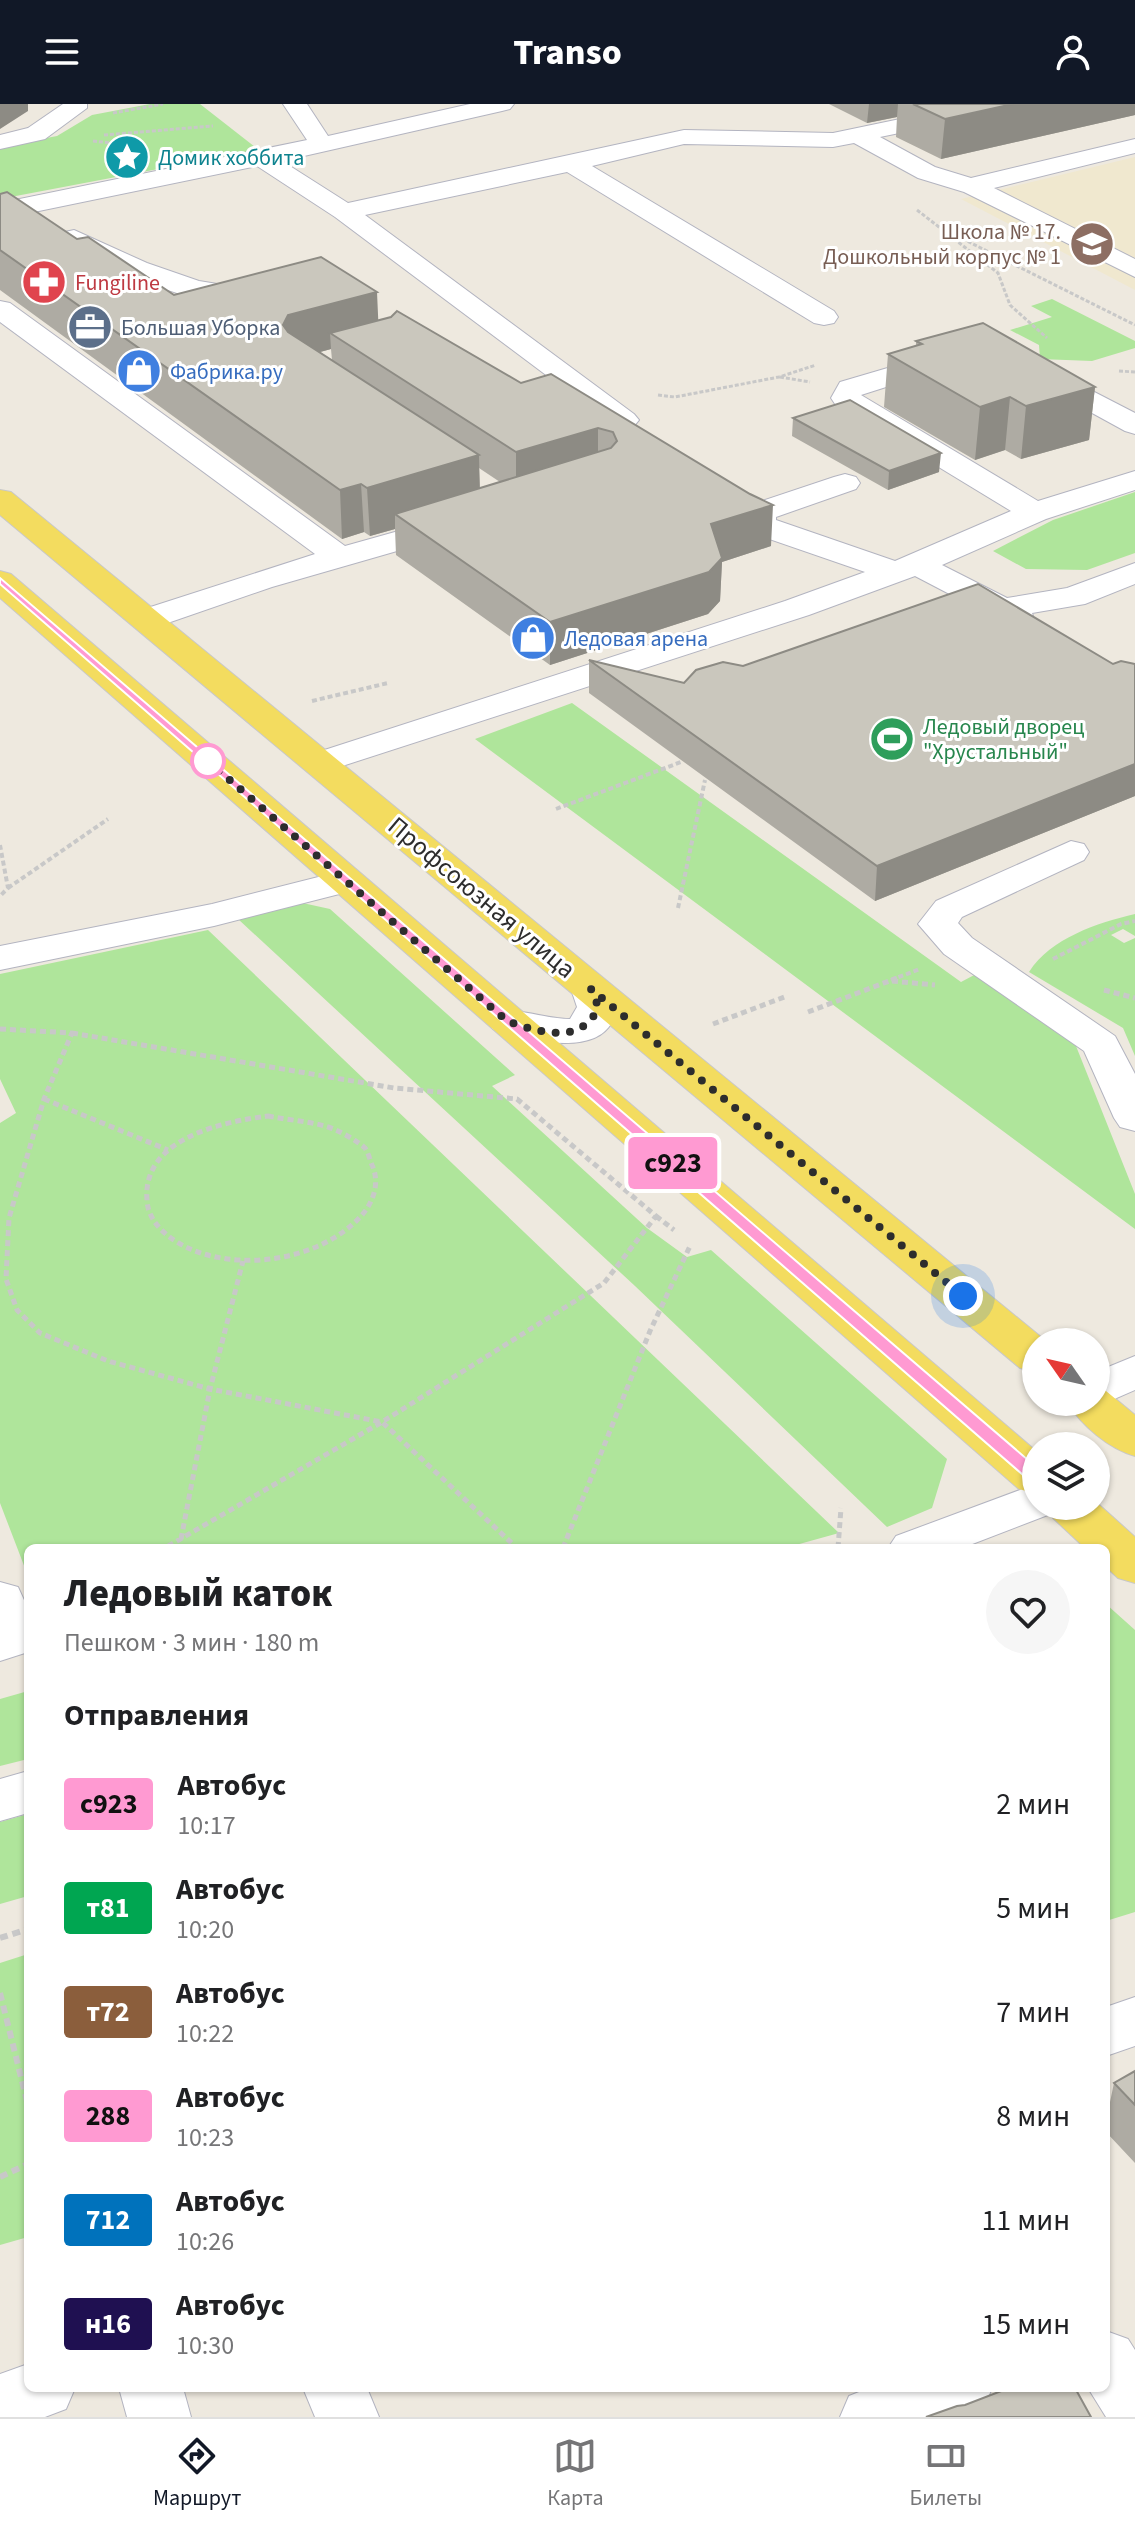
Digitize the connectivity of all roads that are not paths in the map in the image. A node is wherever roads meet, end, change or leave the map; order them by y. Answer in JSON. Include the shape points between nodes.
{"nodes":[{"id":1,"x":75,"y":104,"type":"edge"},
{"id":2,"x":295,"y":104,"type":"edge"},
{"id":3,"x":502,"y":104,"type":"edge"},
{"id":4,"x":1006,"y":104,"type":"edge"},
{"id":5,"x":858,"y":135,"type":"junction"},
{"id":6,"x":0,"y":142,"type":"edge"},
{"id":7,"x":321,"y":143,"type":"junction"},
{"id":8,"x":1135,"y":146,"type":"edge"},
{"id":9,"x":261,"y":158,"type":"junction"},
{"id":10,"x":571,"y":164,"type":"junction"},
{"id":11,"x":971,"y":186,"type":"junction"},
{"id":12,"x":12,"y":210,"type":"edge"},
{"id":13,"x":344,"y":212,"type":"junction"},
{"id":14,"x":1135,"y":269,"type":"edge"},
{"id":15,"x":282,"y":296,"type":"edge"},
{"id":16,"x":0,"y":309,"type":"edge"},
{"id":17,"x":824,"y":317,"type":"dead end"},
{"id":18,"x":973,"y":353,"type":"edge"},
{"id":19,"x":1012,"y":361,"type":"edge"},
{"id":20,"x":624,"y":420,"type":"edge"},
{"id":21,"x":1135,"y":425,"type":"edge"},
{"id":22,"x":1135,"y":480,"type":"edge"},
{"id":23,"x":845,"y":483,"type":"dead end"},
{"id":24,"x":0,"y":499,"type":"edge"},
{"id":25,"x":1035,"y":512,"type":"junction"},
{"id":26,"x":482,"y":516,"type":"edge"},
{"id":27,"x":342,"y":559,"type":"junction"},
{"id":28,"x":906,"y":568,"type":"junction"},
{"id":29,"x":1135,"y":573,"type":"edge"},
{"id":30,"x":0,"y":581,"type":"edge"},
{"id":31,"x":1004,"y":608,"type":"junction"},
{"id":32,"x":147,"y":619,"type":"junction"},
{"id":33,"x":1043,"y":632,"type":"edge"},
{"id":34,"x":321,"y":762,"type":"junction"},
{"id":35,"x":1071,"y":852,"type":"dead end"},
{"id":36,"x":346,"y":881,"type":"junction"},
{"id":37,"x":0,"y":958,"type":"edge"},
{"id":38,"x":591,"y":989,"type":"junction"},
{"id":39,"x":507,"y":1021,"type":"junction"},
{"id":40,"x":1135,"y":1118,"type":"edge"},
{"id":41,"x":1022,"y":1345,"type":"edge"},
{"id":42,"x":1135,"y":1371,"type":"edge"},
{"id":43,"x":1110,"y":1384,"type":"edge"},
{"id":44,"x":1107,"y":1416,"type":"edge"},
{"id":45,"x":1135,"y":1440,"type":"edge"},
{"id":46,"x":1022,"y":1465,"type":"edge"},
{"id":47,"x":1022,"y":1506,"type":"edge"},
{"id":48,"x":1085,"y":1520,"type":"edge"},
{"id":49,"x":923,"y":1544,"type":"edge"},
{"id":50,"x":1135,"y":1565,"type":"edge"},
{"id":51,"x":0,"y":1600,"type":"edge"},
{"id":52,"x":0,"y":1642,"type":"edge"},
{"id":53,"x":24,"y":1793,"type":"edge"},
{"id":54,"x":0,"y":1800,"type":"edge"},
{"id":55,"x":1135,"y":2021,"type":"edge"},
{"id":56,"x":1110,"y":2030,"type":"edge"},
{"id":57,"x":1110,"y":2366,"type":"edge"},
{"id":58,"x":32,"y":2392,"type":"edge"},
{"id":59,"x":152,"y":2392,"type":"edge"},
{"id":60,"x":337,"y":2392,"type":"edge"},
{"id":61,"x":948,"y":2392,"type":"edge"},
{"id":62,"x":0,"y":2404,"type":"edge"},
{"id":63,"x":1135,"y":2407,"type":"edge"},
{"id":64,"x":159,"y":2417,"type":"edge"},
{"id":65,"x":347,"y":2417,"type":"edge"},
{"id":66,"x":872,"y":2417,"type":"edge"}],
"edges":[{"from":1,"to":6,"type":"street","via":[[36,134]]},
{"from":2,"to":7,"type":"street"},
{"from":3,"to":7,"type":"street"},
{"from":4,"to":5,"type":"street"},
{"from":5,"to":10,"type":"street","via":[[833,140],[684,137]]},
{"from":5,"to":11,"type":"street","via":[[924,171]]},
{"from":7,"to":9,"type":"street"},
{"from":8,"to":11,"type":"street"},
{"from":9,"to":12,"type":"street"},
{"from":9,"to":13,"type":"street"},
{"from":10,"to":13,"type":"street"},
{"from":10,"to":17,"type":"street"},
{"from":11,"to":14,"type":"street"},
{"from":12,"to":15,"type":"street","via":[[102,255],[209,292],[249,299]]},
{"from":13,"to":20,"type":"street"},
{"from":16,"to":27,"type":"street"},
{"from":18,"to":25,"type":"street","via":[[861,384],[850,388],[845,398]]},
{"from":19,"to":21,"type":"street"},
{"from":22,"to":25,"type":"street"},
{"from":23,"to":28,"type":"street","via":[[761,512],[760,525]]},
{"from":24,"to":32,"type":"main road","name":"Профсоюзная улица"},
{"from":25,"to":28,"type":"street"},
{"from":26,"to":27,"type":"street"},
{"from":27,"to":32,"type":"street"},
{"from":28,"to":31,"type":"street"},
{"from":28,"to":34,"type":"street"},
{"from":29,"to":31,"type":"street","via":[[1074,597]]},
{"from":30,"to":36,"type":"main road"},
{"from":31,"to":33,"type":"street"},
{"from":32,"to":34,"type":"main road","name":"Профсоюзная улица"},
{"from":34,"to":38,"type":"main road","name":"Профсоюзная улица"},
{"from":35,"to":40,"type":"street","via":[[949,909],[937,924],[958,946],[1101,1045]]},
{"from":36,"to":37,"type":"street","via":[[214,915]]},
{"from":36,"to":39,"type":"main road"},
{"from":38,"to":39,"type":"street","via":[[598,1002],[585,1027],[550,1033]]},
{"from":38,"to":41,"type":"main road","name":"Профсоюзная улица"},
{"from":39,"to":46,"type":"main road"},
{"from":42,"to":43,"type":"street"},
{"from":44,"to":45,"type":"main road"},
{"from":47,"to":49,"type":"street"},
{"from":48,"to":50,"type":"main road"},
{"from":51,"to":52,"type":"street","via":[[12,1638]]},
{"from":53,"to":54,"type":"street"},
{"from":55,"to":56,"type":"street"},
{"from":57,"to":63,"type":"street"},
{"from":58,"to":62,"type":"street"},
{"from":59,"to":64,"type":"street"},
{"from":60,"to":65,"type":"street"},
{"from":61,"to":66,"type":"street"}]}
